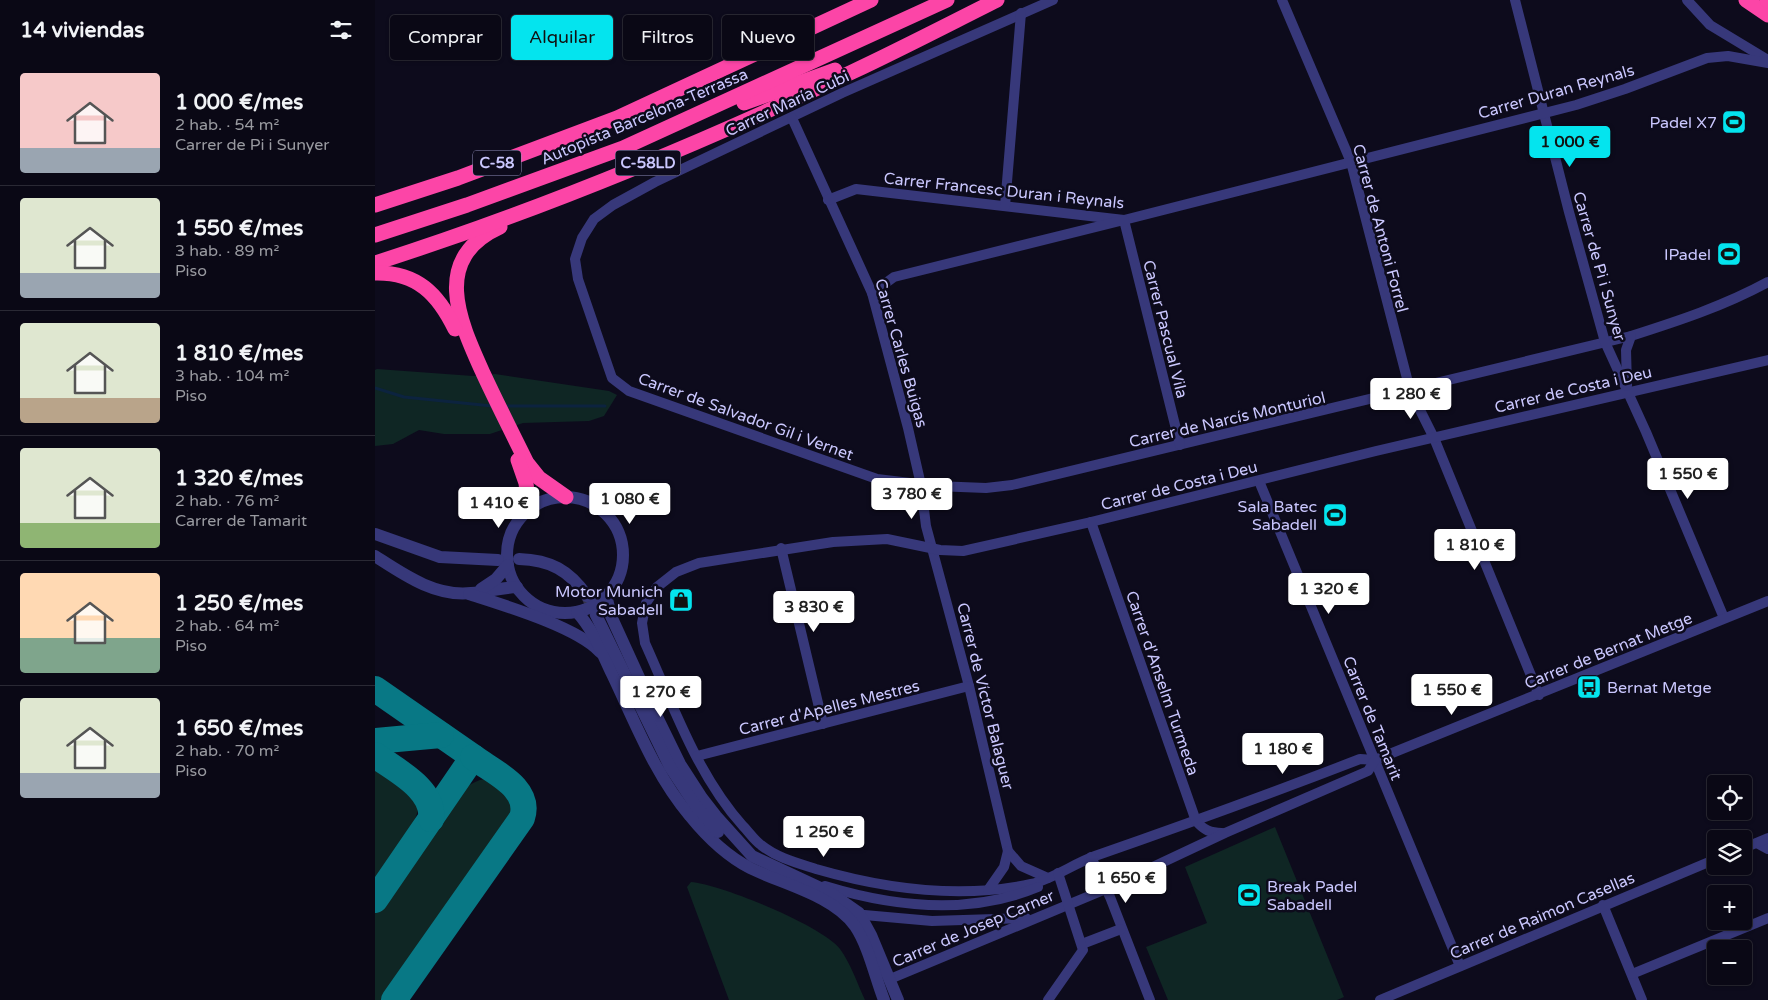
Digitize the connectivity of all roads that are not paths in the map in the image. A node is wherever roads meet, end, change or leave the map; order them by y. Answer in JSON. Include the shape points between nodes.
{"nodes":[{"id":1,"x":871,"y":0,"type":"edge"},
{"id":2,"x":947,"y":0,"type":"edge"},
{"id":3,"x":997,"y":0,"type":"edge"},
{"id":4,"x":1053,"y":0,"type":"edge"},
{"id":5,"x":1281,"y":0,"type":"edge"},
{"id":6,"x":1515,"y":0,"type":"edge"},
{"id":7,"x":1687,"y":0,"type":"edge"},
{"id":8,"x":1746,"y":0,"type":"edge"},
{"id":9,"x":1021,"y":13,"type":"junction"},
{"id":10,"x":1768,"y":15,"type":"edge"},
{"id":11,"x":913,"y":41,"type":"junction"},
{"id":12,"x":1768,"y":61,"type":"edge"},
{"id":13,"x":1543,"y":112,"type":"junction"},
{"id":14,"x":791,"y":118,"type":"junction"},
{"id":15,"x":623,"y":148,"type":"junction"},
{"id":16,"x":1351,"y":162,"type":"junction"},
{"id":17,"x":583,"y":190,"type":"junction"},
{"id":18,"x":828,"y":200,"type":"junction"},
{"id":19,"x":375,"y":205,"type":"edge"},
{"id":20,"x":1005,"y":206,"type":"junction"},
{"id":21,"x":594,"y":219,"type":"joint"},
{"id":22,"x":1124,"y":220,"type":"junction"},
{"id":23,"x":375,"y":235,"type":"edge"},
{"id":24,"x":375,"y":263,"type":"edge"},
{"id":25,"x":375,"y":273,"type":"edge"},
{"id":26,"x":1768,"y":282,"type":"edge"},
{"id":27,"x":872,"y":292,"type":"junction"},
{"id":28,"x":1631,"y":336,"type":"junction"},
{"id":29,"x":1605,"y":342,"type":"junction"},
{"id":30,"x":1768,"y":360,"type":"edge"},
{"id":31,"x":483,"y":380,"type":"junction"},
{"id":32,"x":1410,"y":390,"type":"junction"},
{"id":33,"x":1627,"y":392,"type":"junction"},
{"id":34,"x":511,"y":437,"type":"junction"},
{"id":35,"x":1434,"y":438,"type":"junction"},
{"id":36,"x":1180,"y":445,"type":"junction"},
{"id":37,"x":1259,"y":481,"type":"junction"},
{"id":38,"x":921,"y":485,"type":"junction"},
{"id":39,"x":566,"y":497,"type":"junction"},
{"id":40,"x":529,"y":510,"type":"junction"},
{"id":41,"x":1091,"y":522,"type":"junction"},
{"id":42,"x":375,"y":534,"type":"edge"},
{"id":43,"x":781,"y":548,"type":"junction"},
{"id":44,"x":933,"y":548,"type":"junction"},
{"id":45,"x":375,"y":550,"type":"edge"},
{"id":46,"x":375,"y":556,"type":"edge"},
{"id":47,"x":508,"y":561,"type":"junction"},
{"id":48,"x":398,"y":570,"type":"junction"},
{"id":49,"x":517,"y":587,"type":"junction"},
{"id":50,"x":469,"y":594,"type":"junction"},
{"id":51,"x":587,"y":596,"type":"tunnel mouth"},
{"id":52,"x":606,"y":596,"type":"junction"},
{"id":53,"x":1768,"y":601,"type":"edge"},
{"id":54,"x":577,"y":612,"type":"junction"},
{"id":55,"x":596,"y":615,"type":"tunnel mouth"},
{"id":56,"x":1724,"y":618,"type":"junction"},
{"id":57,"x":645,"y":643,"type":"joint"},
{"id":58,"x":605,"y":658,"type":"junction"},
{"id":59,"x":969,"y":686,"type":"junction"},
{"id":60,"x":1539,"y":695,"type":"junction"},
{"id":61,"x":823,"y":724,"type":"junction"},
{"id":62,"x":697,"y":756,"type":"junction"},
{"id":63,"x":1375,"y":760,"type":"junction"},
{"id":64,"x":1196,"y":821,"type":"junction"},
{"id":65,"x":1225,"y":833,"type":"junction"},
{"id":66,"x":1768,"y":838,"type":"edge"},
{"id":67,"x":1757,"y":843,"type":"junction"},
{"id":68,"x":1752,"y":845,"type":"edge"},
{"id":69,"x":1768,"y":849,"type":"edge"},
{"id":70,"x":1008,"y":850,"type":"junction"},
{"id":71,"x":752,"y":856,"type":"junction"},
{"id":72,"x":1091,"y":857,"type":"junction"},
{"id":73,"x":1707,"y":863,"type":"edge"},
{"id":74,"x":766,"y":875,"type":"junction"},
{"id":75,"x":1053,"y":875,"type":"junction"},
{"id":76,"x":810,"y":882,"type":"junction"},
{"id":77,"x":1107,"y":889,"type":"junction"},
{"id":78,"x":988,"y":890,"type":"junction"},
{"id":79,"x":1067,"y":904,"type":"junction"},
{"id":80,"x":1603,"y":905,"type":"junction"},
{"id":81,"x":859,"y":914,"type":"junction"},
{"id":82,"x":1037,"y":917,"type":"junction"},
{"id":83,"x":1768,"y":918,"type":"edge"},
{"id":84,"x":1121,"y":929,"type":"junction"},
{"id":85,"x":1082,"y":944,"type":"junction"},
{"id":86,"x":1460,"y":966,"type":"junction"},
{"id":87,"x":1632,"y":974,"type":"junction"},
{"id":88,"x":890,"y":979,"type":"junction"},
{"id":89,"x":884,"y":1000,"type":"edge"},
{"id":90,"x":898,"y":1000,"type":"edge"},
{"id":91,"x":1048,"y":1000,"type":"edge"},
{"id":92,"x":1150,"y":1000,"type":"edge"},
{"id":93,"x":1379,"y":1000,"type":"edge"},
{"id":94,"x":1642,"y":1000,"type":"edge"}],
"edges":[{"from":1,"to":19,"type":"highway","name":"Autopista Barcelona-Terrassa","number":"C-58","via":[[617,118],[458,178]]},
{"from":2,"to":15,"type":"highway","name":"Autopista Barcelona-Terrassa","number":"C-58"},
{"from":3,"to":11,"type":"highway","number":"C-58LD"},
{"from":4,"to":9,"type":"street","name":"Carrer María Cubi"},
{"from":5,"to":16,"type":"street","name":"Carrer de Antoni Forrel"},
{"from":6,"to":13,"type":"street","name":"Carrer de Pi i Sunyer"},
{"from":7,"to":12,"type":"street","via":[[1711,25]]},
{"from":8,"to":10,"type":"highway"},
{"from":9,"to":14,"type":"street","name":"Carrer María Cubi"},
{"from":9,"to":20,"type":"street"},
{"from":11,"to":15,"type":"highway"},
{"from":11,"to":17,"type":"highway","number":"C-58LD","via":[[768,110]]},
{"from":12,"to":13,"type":"street","name":"Carrer Duran Reynals","via":[[1727,56],[1707,58],[1625,89]]},
{"from":13,"to":16,"type":"street","name":"Carrer Duran Reynals"},
{"from":13,"to":29,"type":"street","name":"Carrer de Pi i Sunyer"},
{"from":14,"to":18,"type":"street","name":"Carrer Carles Buigas"},
{"from":14,"to":21,"type":"street","name":"Carrer María Cubi","via":[[655,182]]},
{"from":15,"to":23,"type":"highway","name":"Autopista Barcelona-Terrassa","number":"C-58"},
{"from":16,"to":22,"type":"street","name":"Carrer Francesc Duran i Reynals"},
{"from":16,"to":32,"type":"street","name":"Carrer de Antoni Forrel"},
{"from":17,"to":24,"type":"highway","number":"C-58LD"},
{"from":17,"to":31,"type":"highway","via":[[496,229],[473,247],[463,262],[455,290],[457,309]]},
{"from":18,"to":20,"type":"street","name":"Carrer Francesc Duran i Reynals","via":[[856,189]]},
{"from":18,"to":27,"type":"street","name":"Carrer Carles Buigas"},
{"from":20,"to":22,"type":"street","name":"Carrer Francesc Duran i Reynals"},
{"from":21,"to":38,"type":"street","name":"Carrer de Salvador Gil i Vernet","via":[[582,238],[575,259],[578,279],[612,378],[620,386],[877,478]]},
{"from":22,"to":27,"type":"street","via":[[894,277]]},
{"from":22,"to":36,"type":"street","name":"Carrer Pascual Vila"},
{"from":25,"to":31,"type":"highway","via":[[397,274],[429,289],[447,312]]},
{"from":26,"to":28,"type":"street","name":"Carrer de Narcís Monturiol","via":[[1739,298]]},
{"from":27,"to":38,"type":"street","name":"Carrer Carles Buigas"},
{"from":28,"to":29,"type":"street","name":"Carrer de Narcís Monturiol"},
{"from":28,"to":33,"type":"street","via":[[1626,350]]},
{"from":29,"to":32,"type":"street","name":"Carrer de Narcís Monturiol"},
{"from":29,"to":33,"type":"street","name":"Carrer de Pi i Sunyer"},
{"from":30,"to":33,"type":"street","name":"Carrer de Costa i Deu"},
{"from":31,"to":34,"type":"highway"},
{"from":32,"to":35,"type":"street","name":"Carrer de Antoni Forrel"},
{"from":32,"to":36,"type":"street","name":"Carrer de Narcís Monturiol"},
{"from":33,"to":35,"type":"street","name":"Carrer de Costa i Deu"},
{"from":33,"to":56,"type":"street","name":"Carrer de Pi i Sunyer"},
{"from":34,"to":39,"type":"highway","via":[[533,472]]},
{"from":34,"to":40,"type":"highway","via":[[527,483]]},
{"from":35,"to":37,"type":"street","name":"Carrer de Costa i Deu"},
{"from":35,"to":60,"type":"street","name":"Carrer de Antoni Forrel"},
{"from":36,"to":38,"type":"street","name":"Carrer de Narcís Monturiol","via":[[1012,485],[986,488]]},
{"from":37,"to":41,"type":"street","name":"Carrer de Costa i Deu"},
{"from":37,"to":63,"type":"street","name":"Carrer de Tamarit"},
{"from":38,"to":44,"type":"street","name":"Carrer Carles Buigas","via":[[926,526]]},
{"from":39,"to":40,"type":"street","via":[[549,500]]},
{"from":39,"to":52,"type":"street","via":[[583,500],[600,509],[617,530],[622,565],[617,581]]},
{"from":40,"to":47,"type":"street","via":[[512,532]]},
{"from":41,"to":44,"type":"street","name":"Carrer de Costa i Deu","via":[[963,551]]},
{"from":41,"to":64,"type":"street","name":"Carrer d'Anselm Turmeda"},
{"from":42,"to":47,"type":"street","via":[[440,557]]},
{"from":43,"to":44,"type":"street","name":"Carrer de Costa i Deu","via":[[887,539]]},
{"from":43,"to":57,"type":"street","name":"Carrer de Costa i Deu","via":[[699,563],[676,572],[657,587],[646,603],[642,623]]},
{"from":43,"to":61,"type":"street"},
{"from":44,"to":59,"type":"street","name":"Carrer de Víctor Balaguer"},
{"from":45,"to":48,"type":"street"},
{"from":46,"to":48,"type":"street"},
{"from":47,"to":49,"type":"street"},
{"from":47,"to":50,"type":"street","via":[[490,583]]},
{"from":47,"to":51,"type":"street","via":[[536,560],[556,566],[575,580]]},
{"from":48,"to":50,"type":"street","via":[[435,589]]},
{"from":49,"to":50,"type":"street"},
{"from":49,"to":54,"type":"street","via":[[528,600],[543,609],[559,613]]},
{"from":50,"to":58,"type":"street","via":[[581,637]]},
{"from":52,"to":54,"type":"street"},
{"from":52,"to":71,"type":"street","via":[[611,616],[680,764],[716,816]]},
{"from":53,"to":56,"type":"street","name":"Carrer de Bernat Metge"},
{"from":54,"to":58,"type":"street","via":[[593,630]]},
{"from":55,"to":71,"type":"street","via":[[669,766],[683,788],[715,829]]},
{"from":56,"to":60,"type":"street","name":"Carrer de Bernat Metge"},
{"from":57,"to":62,"type":"street","name":"Carrer de Bernat Metge"},
{"from":58,"to":74,"type":"street","via":[[652,758],[681,806],[725,853]]},
{"from":59,"to":61,"type":"street","name":"Carrer d'Apelles Mestres"},
{"from":59,"to":70,"type":"street","name":"Carrer de Víctor Balaguer"},
{"from":60,"to":63,"type":"street","name":"Carrer de Bernat Metge"},
{"from":61,"to":62,"type":"street","name":"Carrer d'Apelles Mestres"},
{"from":62,"to":78,"type":"street","name":"Carrer de Bernat Metge","via":[[727,808],[761,845],[786,860],[881,885],[930,891]]},
{"from":63,"to":64,"type":"street","name":"Carrer de Bernat Metge","via":[[1360,760]]},
{"from":63,"to":65,"type":"street","name":"Carrer de Bernat Metge","via":[[1368,770]]},
{"from":63,"to":86,"type":"street","name":"Carrer de Tamarit"},
{"from":64,"to":65,"type":"street","via":[[1203,829]]},
{"from":64,"to":72,"type":"street","name":"Carrer de Bernat Metge"},
{"from":65,"to":77,"type":"street","name":"Carrer de Bernat Metge"},
{"from":66,"to":67,"type":"street"},
{"from":67,"to":68,"type":"street"},
{"from":67,"to":69,"type":"street"},
{"from":70,"to":75,"type":"street","via":[[1021,866]]},
{"from":70,"to":78,"type":"street","via":[[1004,867]]},
{"from":71,"to":76,"type":"street"},
{"from":72,"to":75,"type":"street","name":"Carrer de Bernat Metge"},
{"from":72,"to":77,"type":"street"},
{"from":73,"to":80,"type":"street","name":"Carrer de Raimon Casellas"},
{"from":74,"to":81,"type":"street","via":[[792,880]]},
{"from":74,"to":89,"type":"street","via":[[810,894],[854,925],[862,938]]},
{"from":75,"to":76,"type":"street","name":"Carrer de Bernat Metge","via":[[1042,885],[1018,895],[986,903],[933,905],[860,896]]},
{"from":75,"to":78,"type":"street","name":"Carrer de Bernat Metge","via":[[1034,883]]},
{"from":75,"to":79,"type":"street"},
{"from":76,"to":81,"type":"street"},
{"from":77,"to":79,"type":"street","name":"Carrer de Bernat Metge"},
{"from":77,"to":84,"type":"street"},
{"from":79,"to":82,"type":"street","name":"Carrer de Josep Carner"},
{"from":79,"to":85,"type":"street"},
{"from":80,"to":86,"type":"street","name":"Carrer de Raimon Casellas"},
{"from":80,"to":87,"type":"street"},
{"from":81,"to":82,"type":"street","via":[[932,921]]},
{"from":81,"to":88,"type":"street"},
{"from":82,"to":88,"type":"street","name":"Carrer de Josep Carner"},
{"from":83,"to":87,"type":"street"},
{"from":84,"to":85,"type":"street"},
{"from":84,"to":92,"type":"street"},
{"from":85,"to":91,"type":"street","via":[[1083,950]]},
{"from":86,"to":93,"type":"street","name":"Carrer de Raimon Casellas"},
{"from":87,"to":94,"type":"street"},
{"from":88,"to":90,"type":"street"}]}
